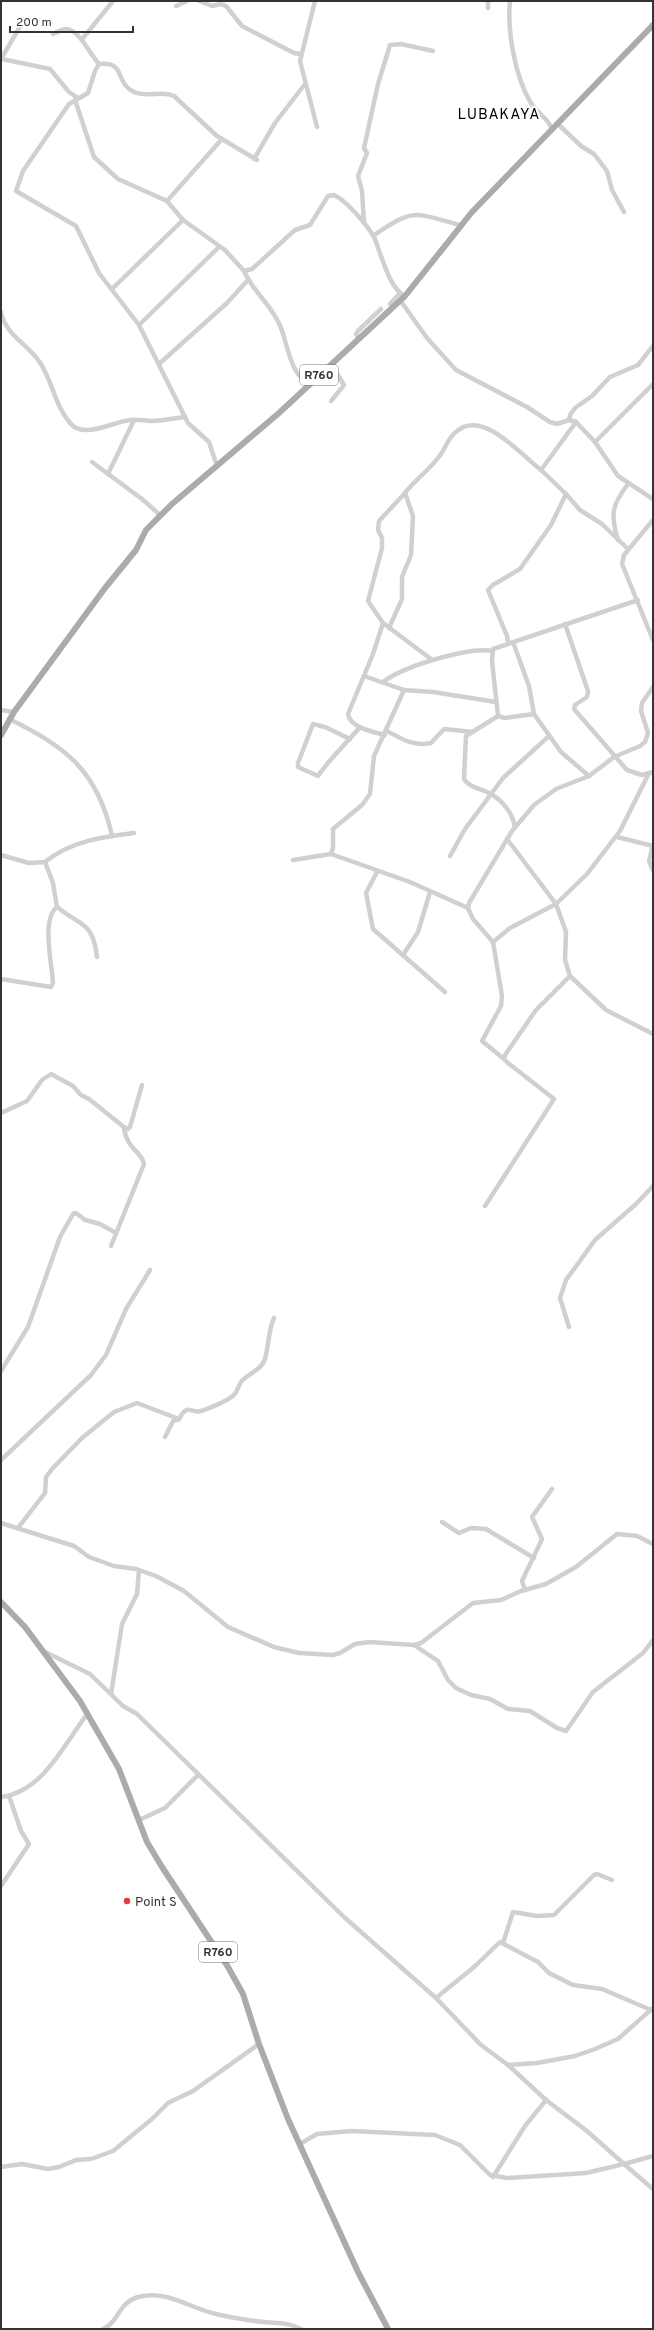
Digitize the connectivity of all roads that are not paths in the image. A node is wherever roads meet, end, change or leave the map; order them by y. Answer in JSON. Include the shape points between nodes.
{"nodes":[{"id":1,"x":113,"y":1,"type":"edge"},
{"id":2,"x":187,"y":1,"type":"edge"},
{"id":3,"x":200,"y":1,"type":"edge"},
{"id":4,"x":315,"y":1,"type":"edge"},
{"id":5,"x":488,"y":1,"type":"edge"},
{"id":6,"x":510,"y":1,"type":"edge"},
{"id":7,"x":176,"y":6,"type":"dead end"},
{"id":8,"x":488,"y":8,"type":"dead end"},
{"id":9,"x":21,"y":25,"type":"dead end"},
{"id":10,"x":653,"y":25,"type":"edge"},
{"id":11,"x":53,"y":34,"type":"dead end"},
{"id":12,"x":82,"y":38,"type":"junction"},
{"id":13,"x":433,"y":51,"type":"dead end"},
{"id":14,"x":301,"y":54,"type":"junction"},
{"id":15,"x":1,"y":59,"type":"edge"},
{"id":16,"x":99,"y":64,"type":"junction"},
{"id":17,"x":305,"y":84,"type":"junction"},
{"id":18,"x":77,"y":99,"type":"junction"},
{"id":19,"x":558,"y":124,"type":"junction"},
{"id":20,"x":317,"y":127,"type":"dead end"},
{"id":21,"x":552,"y":129,"type":"junction"},
{"id":22,"x":222,"y":139,"type":"junction"},
{"id":23,"x":168,"y":201,"type":"junction"},
{"id":24,"x":624,"y":212,"type":"dead end"},
{"id":25,"x":183,"y":220,"type":"junction"},
{"id":26,"x":364,"y":222,"type":"junction"},
{"id":27,"x":460,"y":225,"type":"junction"},
{"id":28,"x":373,"y":236,"type":"junction"},
{"id":29,"x":219,"y":247,"type":"junction"},
{"id":30,"x":244,"y":271,"type":"junction"},
{"id":31,"x":248,"y":280,"type":"junction"},
{"id":32,"x":112,"y":289,"type":"junction"},
{"id":33,"x":402,"y":296,"type":"junction"},
{"id":34,"x":390,"y":304,"type":"dead end"},
{"id":35,"x":381,"y":309,"type":"dead end"},
{"id":36,"x":1,"y":312,"type":"edge"},
{"id":37,"x":139,"y":325,"type":"junction"},
{"id":38,"x":359,"y":339,"type":"junction"},
{"id":39,"x":653,"y":346,"type":"edge"},
{"id":40,"x":160,"y":364,"type":"junction"},
{"id":41,"x":331,"y":364,"type":"junction"},
{"id":42,"x":314,"y":380,"type":"junction"},
{"id":43,"x":653,"y":384,"type":"edge"},
{"id":44,"x":331,"y":401,"type":"dead end"},
{"id":45,"x":185,"y":417,"type":"junction"},
{"id":46,"x":134,"y":420,"type":"junction"},
{"id":47,"x":569,"y":420,"type":"junction"},
{"id":48,"x":576,"y":422,"type":"junction"},
{"id":49,"x":595,"y":442,"type":"junction"},
{"id":50,"x":92,"y":462,"type":"dead end"},
{"id":51,"x":217,"y":466,"type":"junction"},
{"id":52,"x":541,"y":470,"type":"junction"},
{"id":53,"x":108,"y":474,"type":"junction"},
{"id":54,"x":628,"y":484,"type":"junction"},
{"id":55,"x":653,"y":490,"type":"edge"},
{"id":56,"x":404,"y":493,"type":"junction"},
{"id":57,"x":566,"y":494,"type":"junction"},
{"id":58,"x":652,"y":498,"type":"edge"},
{"id":59,"x":160,"y":515,"type":"junction"},
{"id":60,"x":653,"y":520,"type":"edge"},
{"id":61,"x":618,"y":540,"type":"junction"},
{"id":62,"x":628,"y":549,"type":"junction"},
{"id":63,"x":638,"y":600,"type":"junction"},
{"id":64,"x":383,"y":623,"type":"junction"},
{"id":65,"x":565,"y":624,"type":"junction"},
{"id":66,"x":389,"y":628,"type":"junction"},
{"id":67,"x":653,"y":640,"type":"edge"},
{"id":68,"x":510,"y":643,"type":"junction"},
{"id":69,"x":492,"y":651,"type":"junction"},
{"id":70,"x":431,"y":659,"type":"junction"},
{"id":71,"x":364,"y":676,"type":"junction"},
{"id":72,"x":383,"y":682,"type":"junction"},
{"id":73,"x":653,"y":688,"type":"edge"},
{"id":74,"x":404,"y":690,"type":"junction"},
{"id":75,"x":496,"y":702,"type":"junction"},
{"id":76,"x":1,"y":710,"type":"edge"},
{"id":77,"x":14,"y":712,"type":"junction"},
{"id":78,"x":534,"y":714,"type":"junction"},
{"id":79,"x":498,"y":716,"type":"junction"},
{"id":80,"x":9,"y":719,"type":"junction"},
{"id":81,"x":360,"y":727,"type":"junction"},
{"id":82,"x":473,"y":732,"type":"junction"},
{"id":83,"x":386,"y":733,"type":"junction"},
{"id":84,"x":1,"y":735,"type":"edge"},
{"id":85,"x":549,"y":736,"type":"junction"},
{"id":86,"x":350,"y":739,"type":"junction"},
{"id":87,"x":614,"y":757,"type":"junction"},
{"id":88,"x":651,"y":772,"type":"edge"},
{"id":89,"x":589,"y":776,"type":"junction"},
{"id":90,"x":492,"y":794,"type":"junction"},
{"id":91,"x":515,"y":827,"type":"junction"},
{"id":92,"x":134,"y":834,"type":"dead end"},
{"id":93,"x":112,"y":836,"type":"junction"},
{"id":94,"x":617,"y":837,"type":"junction"},
{"id":95,"x":507,"y":839,"type":"junction"},
{"id":96,"x":653,"y":845,"type":"edge"},
{"id":97,"x":331,"y":854,"type":"junction"},
{"id":98,"x":1,"y":855,"type":"edge"},
{"id":99,"x":450,"y":856,"type":"dead end"},
{"id":100,"x":293,"y":860,"type":"dead end"},
{"id":101,"x":45,"y":862,"type":"junction"},
{"id":102,"x":653,"y":871,"type":"edge"},
{"id":103,"x":376,"y":872,"type":"junction"},
{"id":104,"x":430,"y":892,"type":"junction"},
{"id":105,"x":556,"y":904,"type":"junction"},
{"id":106,"x":57,"y":906,"type":"junction"},
{"id":107,"x":468,"y":908,"type":"junction"},
{"id":108,"x":493,"y":942,"type":"junction"},
{"id":109,"x":403,"y":955,"type":"junction"},
{"id":110,"x":96,"y":957,"type":"dead end"},
{"id":111,"x":570,"y":976,"type":"junction"},
{"id":112,"x":1,"y":979,"type":"edge"},
{"id":113,"x":445,"y":992,"type":"dead end"},
{"id":114,"x":653,"y":1034,"type":"edge"},
{"id":115,"x":504,"y":1059,"type":"junction"},
{"id":116,"x":142,"y":1085,"type":"dead end"},
{"id":117,"x":1,"y":1113,"type":"edge"},
{"id":118,"x":124,"y":1127,"type":"junction"},
{"id":119,"x":653,"y":1186,"type":"edge"},
{"id":120,"x":485,"y":1206,"type":"dead end"},
{"id":121,"x":116,"y":1233,"type":"junction"},
{"id":122,"x":111,"y":1246,"type":"dead end"},
{"id":123,"x":150,"y":1270,"type":"dead end"},
{"id":124,"x":274,"y":1318,"type":"dead end"},
{"id":125,"x":569,"y":1327,"type":"dead end"},
{"id":126,"x":1,"y":1372,"type":"edge"},
{"id":127,"x":179,"y":1419,"type":"junction"},
{"id":128,"x":165,"y":1437,"type":"dead end"},
{"id":129,"x":1,"y":1460,"type":"edge"},
{"id":130,"x":552,"y":1489,"type":"dead end"},
{"id":131,"x":442,"y":1522,"type":"dead end"},
{"id":132,"x":1,"y":1523,"type":"edge"},
{"id":133,"x":18,"y":1528,"type":"junction"},
{"id":134,"x":653,"y":1544,"type":"edge"},
{"id":135,"x":534,"y":1558,"type":"junction"},
{"id":136,"x":139,"y":1570,"type":"junction"},
{"id":137,"x":525,"y":1590,"type":"junction"},
{"id":138,"x":1,"y":1602,"type":"edge"},
{"id":139,"x":653,"y":1640,"type":"edge"},
{"id":140,"x":414,"y":1645,"type":"junction"},
{"id":141,"x":45,"y":1652,"type":"junction"},
{"id":142,"x":111,"y":1694,"type":"junction"},
{"id":143,"x":88,"y":1713,"type":"junction"},
{"id":144,"x":198,"y":1775,"type":"junction"},
{"id":145,"x":10,"y":1796,"type":"junction"},
{"id":146,"x":1,"y":1797,"type":"edge"},
{"id":147,"x":139,"y":1820,"type":"junction"},
{"id":148,"x":612,"y":1880,"type":"dead end"},
{"id":149,"x":1,"y":1886,"type":"edge"},
{"id":150,"x":503,"y":1943,"type":"junction"},
{"id":151,"x":436,"y":1998,"type":"junction"},
{"id":152,"x":652,"y":2009,"type":"edge"},
{"id":153,"x":259,"y":2044,"type":"junction"},
{"id":154,"x":508,"y":2065,"type":"junction"},
{"id":155,"x":546,"y":2100,"type":"junction"},
{"id":156,"x":300,"y":2144,"type":"junction"},
{"id":157,"x":653,"y":2156,"type":"edge"},
{"id":158,"x":624,"y":2164,"type":"junction"},
{"id":159,"x":1,"y":2167,"type":"edge"},
{"id":160,"x":493,"y":2177,"type":"junction"},
{"id":161,"x":653,"y":2189,"type":"edge"},
{"id":162,"x":103,"y":2329,"type":"edge"},
{"id":163,"x":301,"y":2329,"type":"edge"},
{"id":164,"x":388,"y":2329,"type":"edge"}],
"edges":[{"from":1,"to":12,"type":"street"},
{"from":2,"to":7,"type":"street"},
{"from":3,"to":14,"type":"street","via":[[212,6],[226,6],[242,26],[294,53]]},
{"from":4,"to":14,"type":"street"},
{"from":5,"to":8,"type":"street"},
{"from":6,"to":21,"type":"street","via":[[508,20],[517,67],[530,100],[550,122]]},
{"from":9,"to":15,"type":"street"},
{"from":10,"to":19,"type":"main road","number":"R760"},
{"from":11,"to":12,"type":"street","via":[[68,29]]},
{"from":12,"to":16,"type":"street","via":[[85,47]]},
{"from":13,"to":26,"type":"street","via":[[401,44],[389,46],[364,148],[367,153],[358,176],[362,191]]},
{"from":14,"to":17,"type":"street"},
{"from":15,"to":18,"type":"street","via":[[50,70]]},
{"from":16,"to":18,"type":"street","via":[[88,93]]},
{"from":16,"to":22,"type":"street","via":[[114,65],[125,86],[135,92],[145,96],[174,96]]},
{"from":17,"to":20,"type":"street"},
{"from":17,"to":22,"type":"street","via":[[275,122],[256,159]]},
{"from":18,"to":23,"type":"street","via":[[94,157],[118,179]]},
{"from":18,"to":32,"type":"street","via":[[69,104],[27,165],[16,191],[76,226],[99,273]]},
{"from":19,"to":21,"type":"main road","number":"R760"},
{"from":19,"to":24,"type":"street","via":[[581,146],[594,154],[607,171],[612,190]]},
{"from":21,"to":27,"type":"main road","number":"R760"},
{"from":22,"to":23,"type":"street"},
{"from":23,"to":25,"type":"street"},
{"from":25,"to":29,"type":"street"},
{"from":25,"to":32,"type":"street"},
{"from":26,"to":28,"type":"street"},
{"from":26,"to":30,"type":"street","via":[[339,197],[331,195],[310,225],[295,230],[252,269]]},
{"from":27,"to":28,"type":"street","via":[[415,214],[403,217]]},
{"from":27,"to":33,"type":"main road","number":"R760"},
{"from":28,"to":33,"type":"street","via":[[384,265]]},
{"from":29,"to":30,"type":"street"},
{"from":29,"to":37,"type":"street"},
{"from":30,"to":31,"type":"street"},
{"from":31,"to":40,"type":"street","via":[[227,303]]},
{"from":31,"to":42,"type":"street","via":[[277,318],[296,369],[307,382]]},
{"from":32,"to":37,"type":"street"},
{"from":33,"to":34,"type":"street"},
{"from":33,"to":38,"type":"main road","number":"R760"},
{"from":33,"to":47,"type":"street","via":[[426,338],[464,376],[550,422],[557,424]]},
{"from":35,"to":38,"type":"street","via":[[358,331],[356,334]]},
{"from":36,"to":46,"type":"street","via":[[11,333],[40,363],[50,381],[56,402],[71,424],[85,430]]},
{"from":37,"to":40,"type":"street"},
{"from":38,"to":41,"type":"main road","number":"R760"},
{"from":39,"to":47,"type":"street","via":[[638,365],[610,377],[592,396],[575,408]]},
{"from":40,"to":45,"type":"street"},
{"from":41,"to":42,"type":"main road","number":"R760"},
{"from":41,"to":44,"type":"street","via":[[344,385]]},
{"from":42,"to":51,"type":"main road","number":"R760"},
{"from":43,"to":49,"type":"street"},
{"from":45,"to":46,"type":"street"},
{"from":45,"to":51,"type":"street","via":[[209,442]]},
{"from":46,"to":53,"type":"street"},
{"from":47,"to":48,"type":"street"},
{"from":48,"to":49,"type":"street"},
{"from":48,"to":52,"type":"street"},
{"from":49,"to":54,"type":"street","via":[[618,476]]},
{"from":50,"to":53,"type":"street"},
{"from":51,"to":59,"type":"main road","number":"R760"},
{"from":52,"to":56,"type":"street","via":[[493,431],[467,425],[455,432],[446,442],[438,459]]},
{"from":52,"to":57,"type":"street"},
{"from":53,"to":59,"type":"street"},
{"from":54,"to":58,"type":"street"},
{"from":54,"to":61,"type":"street","via":[[614,504],[614,526]]},
{"from":55,"to":58,"type":"street"},
{"from":56,"to":64,"type":"street","via":[[380,519],[378,525],[382,548],[368,601]]},
{"from":56,"to":66,"type":"street","via":[[413,516],[411,555],[402,577],[402,599]]},
{"from":57,"to":61,"type":"street","via":[[580,510],[602,524]]},
{"from":57,"to":68,"type":"street","via":[[551,525],[520,569],[489,588],[488,593]]},
{"from":59,"to":77,"type":"main road","number":"R760","via":[[146,530],[136,550]]},
{"from":60,"to":62,"type":"street"},
{"from":61,"to":62,"type":"street"},
{"from":62,"to":63,"type":"street","via":[[622,560],[623,570]]},
{"from":63,"to":65,"type":"street"},
{"from":63,"to":67,"type":"street"},
{"from":64,"to":66,"type":"street"},
{"from":64,"to":71,"type":"street"},
{"from":65,"to":68,"type":"street"},
{"from":65,"to":87,"type":"street","via":[[588,691],[587,697],[575,705],[574,709]]},
{"from":66,"to":70,"type":"street"},
{"from":68,"to":69,"type":"street","via":[[496,647]]},
{"from":68,"to":78,"type":"street","via":[[529,686]]},
{"from":69,"to":70,"type":"street"},
{"from":69,"to":75,"type":"street"},
{"from":70,"to":72,"type":"street","via":[[391,675]]},
{"from":71,"to":72,"type":"street"},
{"from":71,"to":81,"type":"street","via":[[348,714],[350,720]]},
{"from":72,"to":74,"type":"street"},
{"from":73,"to":87,"type":"street","via":[[642,704],[641,711],[648,733],[645,742]]},
{"from":74,"to":75,"type":"street"},
{"from":74,"to":83,"type":"street"},
{"from":75,"to":79,"type":"street"},
{"from":76,"to":77,"type":"street"},
{"from":77,"to":80,"type":"main road","number":"R760"},
{"from":78,"to":79,"type":"street","via":[[505,718]]},
{"from":78,"to":85,"type":"street"},
{"from":79,"to":82,"type":"street"},
{"from":80,"to":84,"type":"main road","number":"R760"},
{"from":80,"to":93,"type":"street","via":[[40,735],[87,774],[102,801]]},
{"from":81,"to":83,"type":"street"},
{"from":81,"to":86,"type":"street"},
{"from":82,"to":83,"type":"street","via":[[444,729],[431,743],[417,744],[408,743]]},
{"from":82,"to":90,"type":"street","via":[[465,739],[464,779]]},
{"from":83,"to":97,"type":"street","via":[[374,756],[370,794],[362,805],[334,829]]},
{"from":85,"to":89,"type":"street","via":[[561,752]]},
{"from":85,"to":90,"type":"street","via":[[511,769]]},
{"from":86,"to":86,"type":"street","via":[[318,776],[298,767],[312,724]]},
{"from":87,"to":88,"type":"street","via":[[631,772],[642,775]]},
{"from":87,"to":89,"type":"street"},
{"from":88,"to":94,"type":"street"},
{"from":89,"to":91,"type":"street","via":[[556,789],[544,797]]},
{"from":90,"to":91,"type":"street","via":[[511,813]]},
{"from":90,"to":99,"type":"street","via":[[465,829]]},
{"from":91,"to":95,"type":"street"},
{"from":92,"to":93,"type":"street"},
{"from":93,"to":101,"type":"street","via":[[66,848]]},
{"from":94,"to":96,"type":"street"},
{"from":94,"to":105,"type":"street","via":[[587,874]]},
{"from":95,"to":105,"type":"street"},
{"from":95,"to":107,"type":"street"},
{"from":96,"to":102,"type":"street","via":[[649,861]]},
{"from":97,"to":100,"type":"street"},
{"from":97,"to":103,"type":"street"},
{"from":98,"to":101,"type":"street","via":[[29,863]]},
{"from":101,"to":106,"type":"street","via":[[53,883]]},
{"from":103,"to":104,"type":"street","via":[[410,882]]},
{"from":103,"to":109,"type":"street","via":[[366,893],[371,926]]},
{"from":104,"to":107,"type":"street"},
{"from":104,"to":109,"type":"street","via":[[418,932]]},
{"from":105,"to":108,"type":"street","via":[[510,928]]},
{"from":105,"to":111,"type":"street","via":[[566,932],[565,960]]},
{"from":106,"to":110,"type":"street","via":[[77,919],[91,933]]},
{"from":106,"to":112,"type":"street","via":[[51,913],[50,920],[52,987]]},
{"from":107,"to":108,"type":"street"},
{"from":108,"to":115,"type":"street","via":[[502,1003],[482,1041]]},
{"from":109,"to":113,"type":"street"},
{"from":111,"to":114,"type":"street","via":[[606,1010]]},
{"from":111,"to":115,"type":"street","via":[[536,1010]]},
{"from":115,"to":120,"type":"street","via":[[554,1099]]},
{"from":116,"to":118,"type":"street","via":[[130,1127]]},
{"from":117,"to":118,"type":"street","via":[[23,1104],[45,1076],[51,1074],[74,1086],[81,1095]]},
{"from":118,"to":121,"type":"street","via":[[127,1142],[144,1164]]},
{"from":119,"to":125,"type":"street","via":[[596,1240],[566,1280],[560,1298]]},
{"from":121,"to":122,"type":"street"},
{"from":121,"to":126,"type":"street","via":[[100,1224],[85,1220],[76,1213],[73,1214],[60,1237],[28,1327]]},
{"from":123,"to":129,"type":"street","via":[[126,1309],[106,1355],[92,1375]]},
{"from":124,"to":127,"type":"street","via":[[263,1363],[241,1381],[234,1395],[222,1403],[200,1411],[183,1411]]},
{"from":127,"to":128,"type":"street","via":[[173,1421]]},
{"from":127,"to":133,"type":"street","via":[[137,1403],[114,1412],[91,1430],[52,1469],[46,1477],[45,1493]]},
{"from":130,"to":135,"type":"street","via":[[532,1517],[542,1539]]},
{"from":131,"to":135,"type":"street","via":[[459,1533],[471,1528],[486,1528]]},
{"from":132,"to":133,"type":"street"},
{"from":133,"to":136,"type":"street","via":[[74,1546],[89,1557],[108,1564]]},
{"from":134,"to":137,"type":"street","via":[[628,1533],[617,1534],[576,1567],[544,1586]]},
{"from":135,"to":137,"type":"street","via":[[522,1581]]},
{"from":136,"to":140,"type":"street","via":[[184,1591],[228,1626],[274,1647],[299,1653],[333,1655],[355,1644],[369,1642]]},
{"from":136,"to":142,"type":"street","via":[[137,1594],[122,1624]]},
{"from":137,"to":140,"type":"street","via":[[501,1600],[469,1605],[424,1641]]},
{"from":138,"to":141,"type":"main road","number":"R760"},
{"from":139,"to":140,"type":"street","via":[[644,1653],[593,1692],[566,1731],[530,1712],[508,1709],[490,1699],[471,1695],[456,1688],[448,1680],[438,1661]]},
{"from":141,"to":142,"type":"street","via":[[90,1674]]},
{"from":141,"to":143,"type":"main road","number":"R760"},
{"from":142,"to":144,"type":"street","via":[[142,1719]]},
{"from":143,"to":145,"type":"street","via":[[38,1780]]},
{"from":143,"to":147,"type":"main road","number":"R760","via":[[119,1768]]},
{"from":144,"to":147,"type":"street","via":[[165,1808]]},
{"from":144,"to":151,"type":"street","via":[[344,1917]]},
{"from":145,"to":146,"type":"street"},
{"from":145,"to":149,"type":"street","via":[[21,1831],[29,1844]]},
{"from":147,"to":153,"type":"main road","number":"R760","via":[[162,1867],[240,1987]]},
{"from":148,"to":150,"type":"street","via":[[594,1875],[554,1915],[537,1916],[513,1912]]},
{"from":150,"to":151,"type":"street","via":[[498,1943],[474,1967]]},
{"from":150,"to":152,"type":"street","via":[[538,1962],[549,1973],[573,1985],[602,1989]]},
{"from":151,"to":154,"type":"street","via":[[481,2045]]},
{"from":152,"to":154,"type":"street","via":[[618,2039],[595,2049],[544,2062]]},
{"from":153,"to":156,"type":"main road","number":"R760"},
{"from":153,"to":159,"type":"street","via":[[194,2091],[168,2103],[113,2150],[91,2159],[76,2160],[48,2169],[22,2164]]},
{"from":154,"to":155,"type":"street"},
{"from":155,"to":158,"type":"street","via":[[587,2131]]},
{"from":155,"to":160,"type":"street","via":[[522,2130]]},
{"from":156,"to":160,"type":"street","via":[[313,2135],[332,2132],[435,2135],[460,2145]]},
{"from":156,"to":164,"type":"main road","number":"R760","via":[[358,2272]]},
{"from":157,"to":158,"type":"street"},
{"from":158,"to":160,"type":"street","via":[[586,2173],[517,2179]]},
{"from":158,"to":161,"type":"street"},
{"from":162,"to":163,"type":"street","via":[[111,2324],[124,2304],[130,2300],[142,2296],[156,2296],[180,2300],[219,2315],[286,2323]]}]}
